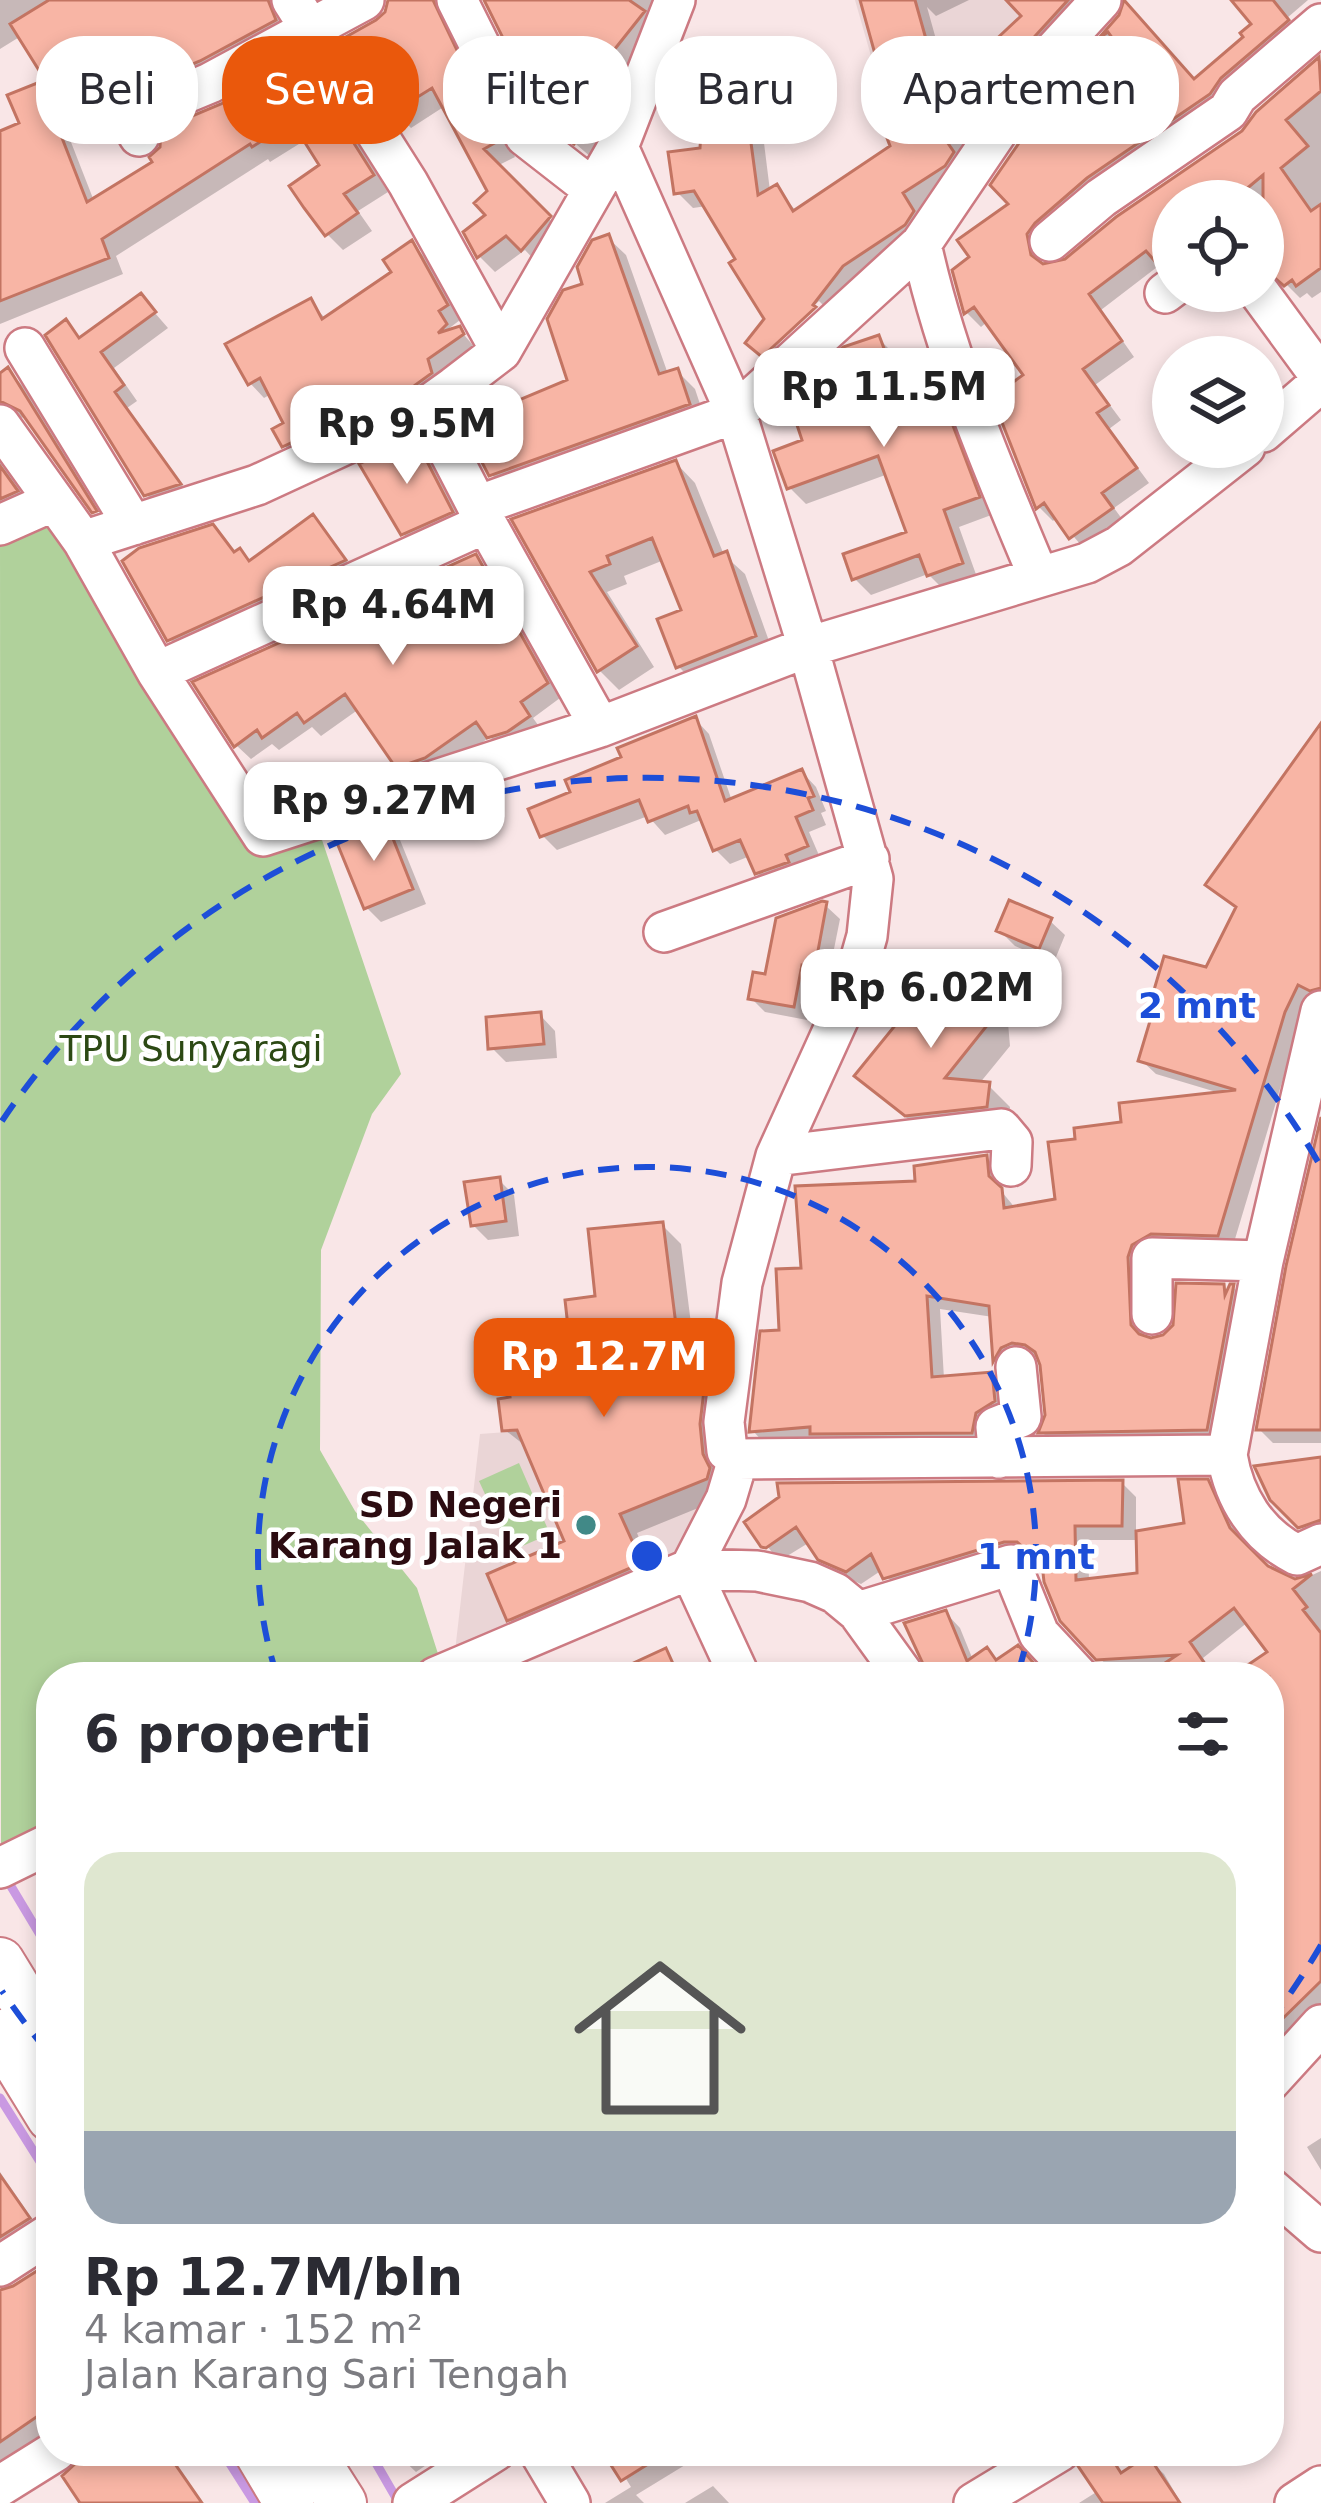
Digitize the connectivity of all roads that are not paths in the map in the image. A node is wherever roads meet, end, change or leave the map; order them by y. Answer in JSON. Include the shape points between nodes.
{"nodes":[{"id":1,"x":364,"y":0,"type":"edge"},
{"id":2,"x":457,"y":0,"type":"edge"},
{"id":3,"x":675,"y":0,"type":"edge"},
{"id":4,"x":1101,"y":0,"type":"edge"},
{"id":5,"x":300,"y":14,"type":"edge"},
{"id":6,"x":1321,"y":24,"type":"edge"},
{"id":7,"x":198,"y":88,"type":"edge"},
{"id":8,"x":618,"y":147,"type":"junction"},
{"id":9,"x":593,"y":189,"type":"junction"},
{"id":10,"x":1050,"y":241,"type":"dead end"},
{"id":11,"x":921,"y":244,"type":"junction"},
{"id":12,"x":1273,"y":312,"type":"edge"},
{"id":13,"x":25,"y":348,"type":"dead end"},
{"id":14,"x":501,"y":351,"type":"junction"},
{"id":15,"x":1321,"y":380,"type":"edge"},
{"id":16,"x":426,"y":407,"type":"junction"},
{"id":17,"x":736,"y":413,"type":"junction"},
{"id":18,"x":1284,"y":413,"type":"edge"},
{"id":19,"x":0,"y":425,"type":"edge"},
{"id":20,"x":1218,"y":468,"type":"edge"},
{"id":21,"x":54,"y":501,"type":"junction"},
{"id":22,"x":481,"y":514,"type":"junction"},
{"id":23,"x":133,"y":524,"type":"junction"},
{"id":24,"x":0,"y":525,"type":"edge"},
{"id":25,"x":82,"y":541,"type":"junction"},
{"id":26,"x":1038,"y":575,"type":"junction"},
{"id":27,"x":808,"y":647,"type":"junction"},
{"id":28,"x":157,"y":672,"type":"junction"},
{"id":29,"x":600,"y":727,"type":"junction"},
{"id":30,"x":869,"y":860,"type":"junction"},
{"id":31,"x":664,"y":932,"type":"dead end"},
{"id":32,"x":1321,"y":1011,"type":"edge"},
{"id":33,"x":776,"y":1156,"type":"junction"},
{"id":34,"x":1011,"y":1166,"type":"dead end"},
{"id":35,"x":1263,"y":1261,"type":"junction"},
{"id":36,"x":1152,"y":1314,"type":"dead end"},
{"id":37,"x":1016,"y":1367,"type":"dead end"},
{"id":38,"x":1227,"y":1455,"type":"junction"},
{"id":39,"x":999,"y":1458,"type":"junction"},
{"id":40,"x":738,"y":1459,"type":"junction"},
{"id":41,"x":1321,"y":1544,"type":"edge"},
{"id":42,"x":690,"y":1569,"type":"junction"},
{"id":43,"x":858,"y":1612,"type":"junction"},
{"id":44,"x":471,"y":1662,"type":"edge"},
{"id":45,"x":733,"y":1662,"type":"edge"},
{"id":46,"x":894,"y":1662,"type":"edge"},
{"id":47,"x":1064,"y":1662,"type":"edge"},
{"id":48,"x":0,"y":1962,"type":"edge"},
{"id":49,"x":36,"y":2020,"type":"edge"},
{"id":50,"x":1321,"y":2025,"type":"edge"},
{"id":51,"x":0,"y":2034,"type":"edge"},
{"id":52,"x":1284,"y":2065,"type":"edge"},
{"id":53,"x":36,"y":2093,"type":"edge"},
{"id":54,"x":1284,"y":2200,"type":"edge"},
{"id":55,"x":1321,"y":2232,"type":"edge"},
{"id":56,"x":36,"y":2243,"type":"edge"},
{"id":57,"x":0,"y":2266,"type":"edge"},
{"id":58,"x":36,"y":2464,"type":"edge"},
{"id":59,"x":266,"y":2466,"type":"edge"},
{"id":60,"x":319,"y":2466,"type":"edge"},
{"id":61,"x":471,"y":2466,"type":"edge"},
{"id":62,"x":548,"y":2466,"type":"edge"},
{"id":63,"x":1035,"y":2466,"type":"edge"},
{"id":64,"x":0,"y":2486,"type":"edge"},
{"id":65,"x":1321,"y":2486,"type":"edge"},
{"id":66,"x":421,"y":2498,"type":"edge"},
{"id":67,"x":289,"y":2503,"type":"edge"},
{"id":68,"x":342,"y":2503,"type":"edge"},
{"id":69,"x":570,"y":2503,"type":"edge"},
{"id":70,"x":974,"y":2503,"type":"edge"},
{"id":71,"x":1294,"y":2503,"type":"edge"}],
"edges":[{"from":1,"to":5,"type":"street"},
{"from":2,"to":9,"type":"street","via":[[525,136]]},
{"from":3,"to":8,"type":"street"},
{"from":4,"to":11,"type":"street","via":[[1045,61]]},
{"from":5,"to":7,"type":"street"},
{"from":5,"to":14,"type":"street","via":[[408,183]]},
{"from":6,"to":10,"type":"street","via":[[1228,111]]},
{"from":8,"to":9,"type":"street"},
{"from":8,"to":17,"type":"street"},
{"from":9,"to":14,"type":"street"},
{"from":11,"to":17,"type":"street"},
{"from":11,"to":26,"type":"street"},
{"from":12,"to":15,"type":"street"},
{"from":13,"to":23,"type":"street"},
{"from":14,"to":16,"type":"street"},
{"from":15,"to":18,"type":"street"},
{"from":16,"to":22,"type":"street"},
{"from":16,"to":23,"type":"street","via":[[257,485]]},
{"from":17,"to":22,"type":"street"},
{"from":17,"to":27,"type":"street"},
{"from":19,"to":21,"type":"street"},
{"from":20,"to":26,"type":"street","via":[[1105,555]]},
{"from":21,"to":24,"type":"street"},
{"from":21,"to":25,"type":"street"},
{"from":22,"to":28,"type":"street"},
{"from":22,"to":29,"type":"street"},
{"from":23,"to":25,"type":"street"},
{"from":25,"to":28,"type":"street"},
{"from":26,"to":27,"type":"street"},
{"from":27,"to":29,"type":"street"},
{"from":27,"to":30,"type":"street"},
{"from":28,"to":29,"type":"street","via":[[263,836]]},
{"from":30,"to":31,"type":"street"},
{"from":30,"to":33,"type":"street","via":[[867,936],[852,989]]},
{"from":32,"to":35,"type":"street"},
{"from":33,"to":34,"type":"street","via":[[1001,1130],[1012,1142]]},
{"from":33,"to":40,"type":"street","via":[[742,1283],[724,1423],[728,1451]]},
{"from":35,"to":36,"type":"street","via":[[1152,1258]]},
{"from":35,"to":38,"type":"street"},
{"from":37,"to":39,"type":"street","via":[[1022,1417],[996,1427]]},
{"from":38,"to":39,"type":"street"},
{"from":38,"to":41,"type":"street","via":[[1237,1495],[1284,1549],[1307,1554]]},
{"from":39,"to":40,"type":"street"},
{"from":40,"to":42,"type":"street"},
{"from":42,"to":43,"type":"street","via":[[787,1576],[835,1592]]},
{"from":42,"to":44,"type":"street"},
{"from":42,"to":45,"type":"street"},
{"from":43,"to":46,"type":"street"},
{"from":43,"to":47,"type":"street","via":[[1012,1565],[1039,1634]]},
{"from":48,"to":49,"type":"main road"},
{"from":50,"to":52,"type":"street"},
{"from":51,"to":53,"type":"main road"},
{"from":54,"to":55,"type":"street"},
{"from":56,"to":57,"type":"street"},
{"from":58,"to":64,"type":"street"},
{"from":59,"to":67,"type":"main road"},
{"from":60,"to":68,"type":"main road"},
{"from":61,"to":66,"type":"street"},
{"from":62,"to":69,"type":"street"},
{"from":63,"to":70,"type":"street"},
{"from":65,"to":71,"type":"street"}]}
